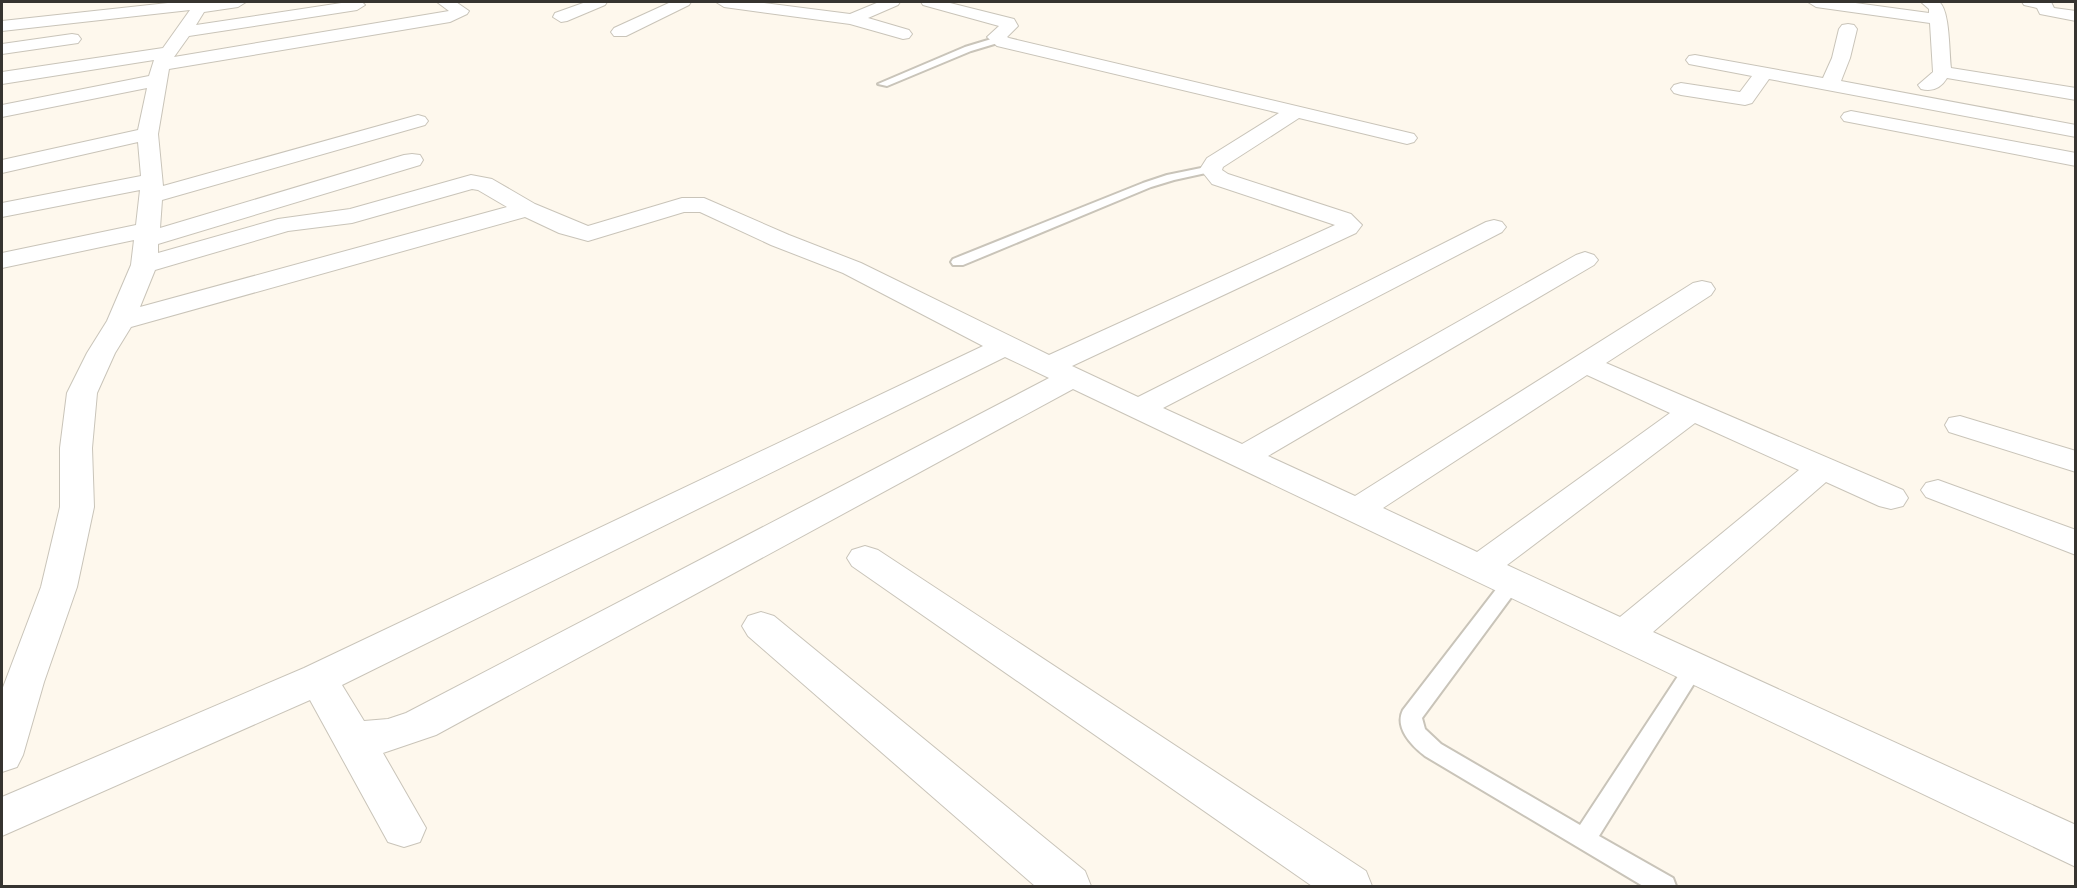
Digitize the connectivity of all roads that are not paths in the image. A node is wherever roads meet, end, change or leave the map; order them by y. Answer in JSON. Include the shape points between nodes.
{"nodes":[{"id":1,"x":238,"y":2,"type":"edge"},
{"id":2,"x":361,"y":2,"type":"edge"},
{"id":3,"x":446,"y":2,"type":"edge"},
{"id":4,"x":599,"y":2,"type":"edge"},
{"id":5,"x":682,"y":2,"type":"edge"},
{"id":6,"x":724,"y":2,"type":"edge"},
{"id":7,"x":891,"y":2,"type":"edge"},
{"id":8,"x":929,"y":2,"type":"edge"},
{"id":9,"x":1816,"y":2,"type":"edge"},
{"id":10,"x":1929,"y":2,"type":"edge"},
{"id":11,"x":2030,"y":2,"type":"edge"},
{"id":12,"x":962,"y":11,"type":"junction"},
{"id":13,"x":2076,"y":16,"type":"edge"},
{"id":14,"x":561,"y":17,"type":"dead end"},
{"id":15,"x":852,"y":19,"type":"junction"},
{"id":16,"x":1939,"y":19,"type":"junction"},
{"id":17,"x":268,"y":20,"type":"junction"},
{"id":18,"x":2,"y":26,"type":"edge"},
{"id":19,"x":1848,"y":29,"type":"dead end"},
{"id":20,"x":179,"y":32,"type":"edge"},
{"id":21,"x":620,"y":32,"type":"dead end"},
{"id":22,"x":903,"y":34,"type":"junction"},
{"id":23,"x":83,"y":37,"type":"dead end"},
{"id":24,"x":998,"y":40,"type":"junction"},
{"id":25,"x":876,"y":44,"type":"dead end"},
{"id":26,"x":270,"y":47,"type":"junction"},
{"id":27,"x":2,"y":49,"type":"edge"},
{"id":28,"x":1695,"y":60,"type":"dead end"},
{"id":29,"x":1942,"y":72,"type":"junction"},
{"id":30,"x":1764,"y":73,"type":"junction"},
{"id":31,"x":2,"y":78,"type":"edge"},
{"id":32,"x":883,"y":84,"type":"dead end"},
{"id":33,"x":1830,"y":84,"type":"junction"},
{"id":34,"x":1681,"y":89,"type":"dead end"},
{"id":35,"x":2076,"y":94,"type":"edge"},
{"id":36,"x":1923,"y":102,"type":"junction"},
{"id":37,"x":2,"y":111,"type":"edge"},
{"id":38,"x":1295,"y":112,"type":"junction"},
{"id":39,"x":1851,"y":117,"type":"dead end"},
{"id":40,"x":418,"y":121,"type":"dead end"},
{"id":41,"x":2076,"y":131,"type":"edge"},
{"id":42,"x":148,"y":134,"type":"junction"},
{"id":43,"x":1407,"y":138,"type":"dead end"},
{"id":44,"x":412,"y":160,"type":"dead end"},
{"id":45,"x":2076,"y":160,"type":"edge"},
{"id":46,"x":2,"y":166,"type":"edge"},
{"id":47,"x":1211,"y":169,"type":"junction"},
{"id":48,"x":152,"y":188,"type":"junction"},
{"id":49,"x":527,"y":209,"type":"junction"},
{"id":50,"x":2,"y":210,"type":"edge"},
{"id":51,"x":1494,"y":227,"type":"dead end"},
{"id":52,"x":147,"y":245,"type":"junction"},
{"id":53,"x":2,"y":260,"type":"edge"},
{"id":54,"x":1586,"y":260,"type":"dead end"},
{"id":55,"x":958,"y":262,"type":"dead end"},
{"id":56,"x":1702,"y":289,"type":"dead end"},
{"id":57,"x":121,"y":321,"type":"junction"},
{"id":58,"x":1005,"y":346,"type":"junction"},
{"id":59,"x":1584,"y":364,"type":"junction"},
{"id":60,"x":1061,"y":371,"type":"junction"},
{"id":61,"x":1139,"y":408,"type":"junction"},
{"id":62,"x":1692,"y":411,"type":"junction"},
{"id":63,"x":1960,"y":425,"type":"dead end"},
{"id":64,"x":1243,"y":457,"type":"junction"},
{"id":65,"x":2076,"y":462,"type":"edge"},
{"id":66,"x":1822,"y":468,"type":"junction"},
{"id":67,"x":1938,"y":490,"type":"dead end"},
{"id":68,"x":1891,"y":498,"type":"dead end"},
{"id":69,"x":1356,"y":511,"type":"junction"},
{"id":70,"x":2076,"y":543,"type":"edge"},
{"id":71,"x":865,"y":558,"type":"dead end"},
{"id":72,"x":1478,"y":569,"type":"junction"},
{"id":73,"x":1511,"y":584,"type":"junction"},
{"id":74,"x":761,"y":626,"type":"dead end"},
{"id":75,"x":1623,"y":636,"type":"junction"},
{"id":76,"x":1693,"y":669,"type":"junction"},
{"id":77,"x":318,"y":679,"type":"junction"},
{"id":78,"x":353,"y":738,"type":"junction"},
{"id":79,"x":2,"y":755,"type":"edge"},
{"id":80,"x":2,"y":817,"type":"edge"},
{"id":81,"x":404,"y":828,"type":"dead end"},
{"id":82,"x":1584,"y":839,"type":"junction"},
{"id":83,"x":2076,"y":847,"type":"edge"},
{"id":84,"x":1068,"y":886,"type":"edge"},
{"id":85,"x":1349,"y":886,"type":"edge"},
{"id":86,"x":1664,"y":886,"type":"edge"}],
"edges":[{"from":1,"to":20,"type":"street"},
{"from":2,"to":17,"type":"street"},
{"from":3,"to":26,"type":"street","via":[[461,12]]},
{"from":4,"to":14,"type":"street"},
{"from":5,"to":21,"type":"street"},
{"from":6,"to":15,"type":"street"},
{"from":7,"to":15,"type":"street"},
{"from":8,"to":12,"type":"street"},
{"from":9,"to":16,"type":"street"},
{"from":10,"to":16,"type":"street","via":[[1937,7]]},
{"from":11,"to":13,"type":"street","via":[[2045,4],[2049,12]]},
{"from":12,"to":22,"type":"street"},
{"from":12,"to":24,"type":"street","via":[[1008,23],[1010,26],[997,34]]},
{"from":15,"to":22,"type":"street"},
{"from":16,"to":29,"type":"street"},
{"from":17,"to":20,"type":"street"},
{"from":17,"to":26,"type":"street"},
{"from":18,"to":20,"type":"street"},
{"from":19,"to":33,"type":"street"},
{"from":20,"to":26,"type":"street"},
{"from":20,"to":31,"type":"street"},
{"from":20,"to":37,"type":"street"},
{"from":20,"to":42,"type":"street"},
{"from":22,"to":25,"type":"street"},
{"from":23,"to":27,"type":"street"},
{"from":24,"to":32,"type":"lane"},
{"from":24,"to":38,"type":"street"},
{"from":28,"to":30,"type":"street"},
{"from":29,"to":35,"type":"street"},
{"from":29,"to":36,"type":"street","via":[[1922,90]]},
{"from":30,"to":33,"type":"street"},
{"from":30,"to":34,"type":"street","via":[[1745,99]]},
{"from":33,"to":36,"type":"street"},
{"from":36,"to":41,"type":"street"},
{"from":38,"to":43,"type":"street"},
{"from":38,"to":47,"type":"street"},
{"from":39,"to":45,"type":"street"},
{"from":40,"to":48,"type":"street"},
{"from":42,"to":46,"type":"street"},
{"from":42,"to":48,"type":"street"},
{"from":44,"to":52,"type":"street"},
{"from":47,"to":55,"type":"lane","via":[[1148,185]]},
{"from":47,"to":60,"type":"street","via":[[1221,178],[1343,219],[1350,225]]},
{"from":48,"to":50,"type":"street"},
{"from":48,"to":52,"type":"street"},
{"from":49,"to":52,"type":"street","via":[[484,184],[462,183],[352,216]]},
{"from":49,"to":57,"type":"street"},
{"from":49,"to":58,"type":"street","via":[[588,234],[682,205],[704,205],[852,268]]},
{"from":51,"to":61,"type":"street"},
{"from":52,"to":53,"type":"street"},
{"from":52,"to":57,"type":"street"},
{"from":54,"to":64,"type":"street"},
{"from":56,"to":59,"type":"street"},
{"from":57,"to":79,"type":"street","via":[[82,393],[76,448],[77,507],[59,587]]},
{"from":58,"to":60,"type":"street"},
{"from":58,"to":77,"type":"street"},
{"from":59,"to":62,"type":"street"},
{"from":59,"to":69,"type":"street"},
{"from":60,"to":61,"type":"street"},
{"from":60,"to":78,"type":"street","via":[[421,724],[379,738]]},
{"from":61,"to":64,"type":"street"},
{"from":62,"to":66,"type":"street"},
{"from":62,"to":72,"type":"street"},
{"from":63,"to":65,"type":"street"},
{"from":64,"to":69,"type":"street"},
{"from":66,"to":68,"type":"street"},
{"from":66,"to":75,"type":"street"},
{"from":67,"to":70,"type":"street"},
{"from":69,"to":72,"type":"street"},
{"from":71,"to":85,"type":"street"},
{"from":72,"to":73,"type":"street"},
{"from":73,"to":75,"type":"street"},
{"from":73,"to":82,"type":"lane","via":[[1411,716],[1411,727],[1419,740],[1433,750]]},
{"from":74,"to":84,"type":"street"},
{"from":75,"to":76,"type":"street"},
{"from":76,"to":82,"type":"lane"},
{"from":76,"to":83,"type":"street"},
{"from":77,"to":78,"type":"street"},
{"from":77,"to":80,"type":"street"},
{"from":78,"to":81,"type":"street"},
{"from":82,"to":86,"type":"lane"}]}
